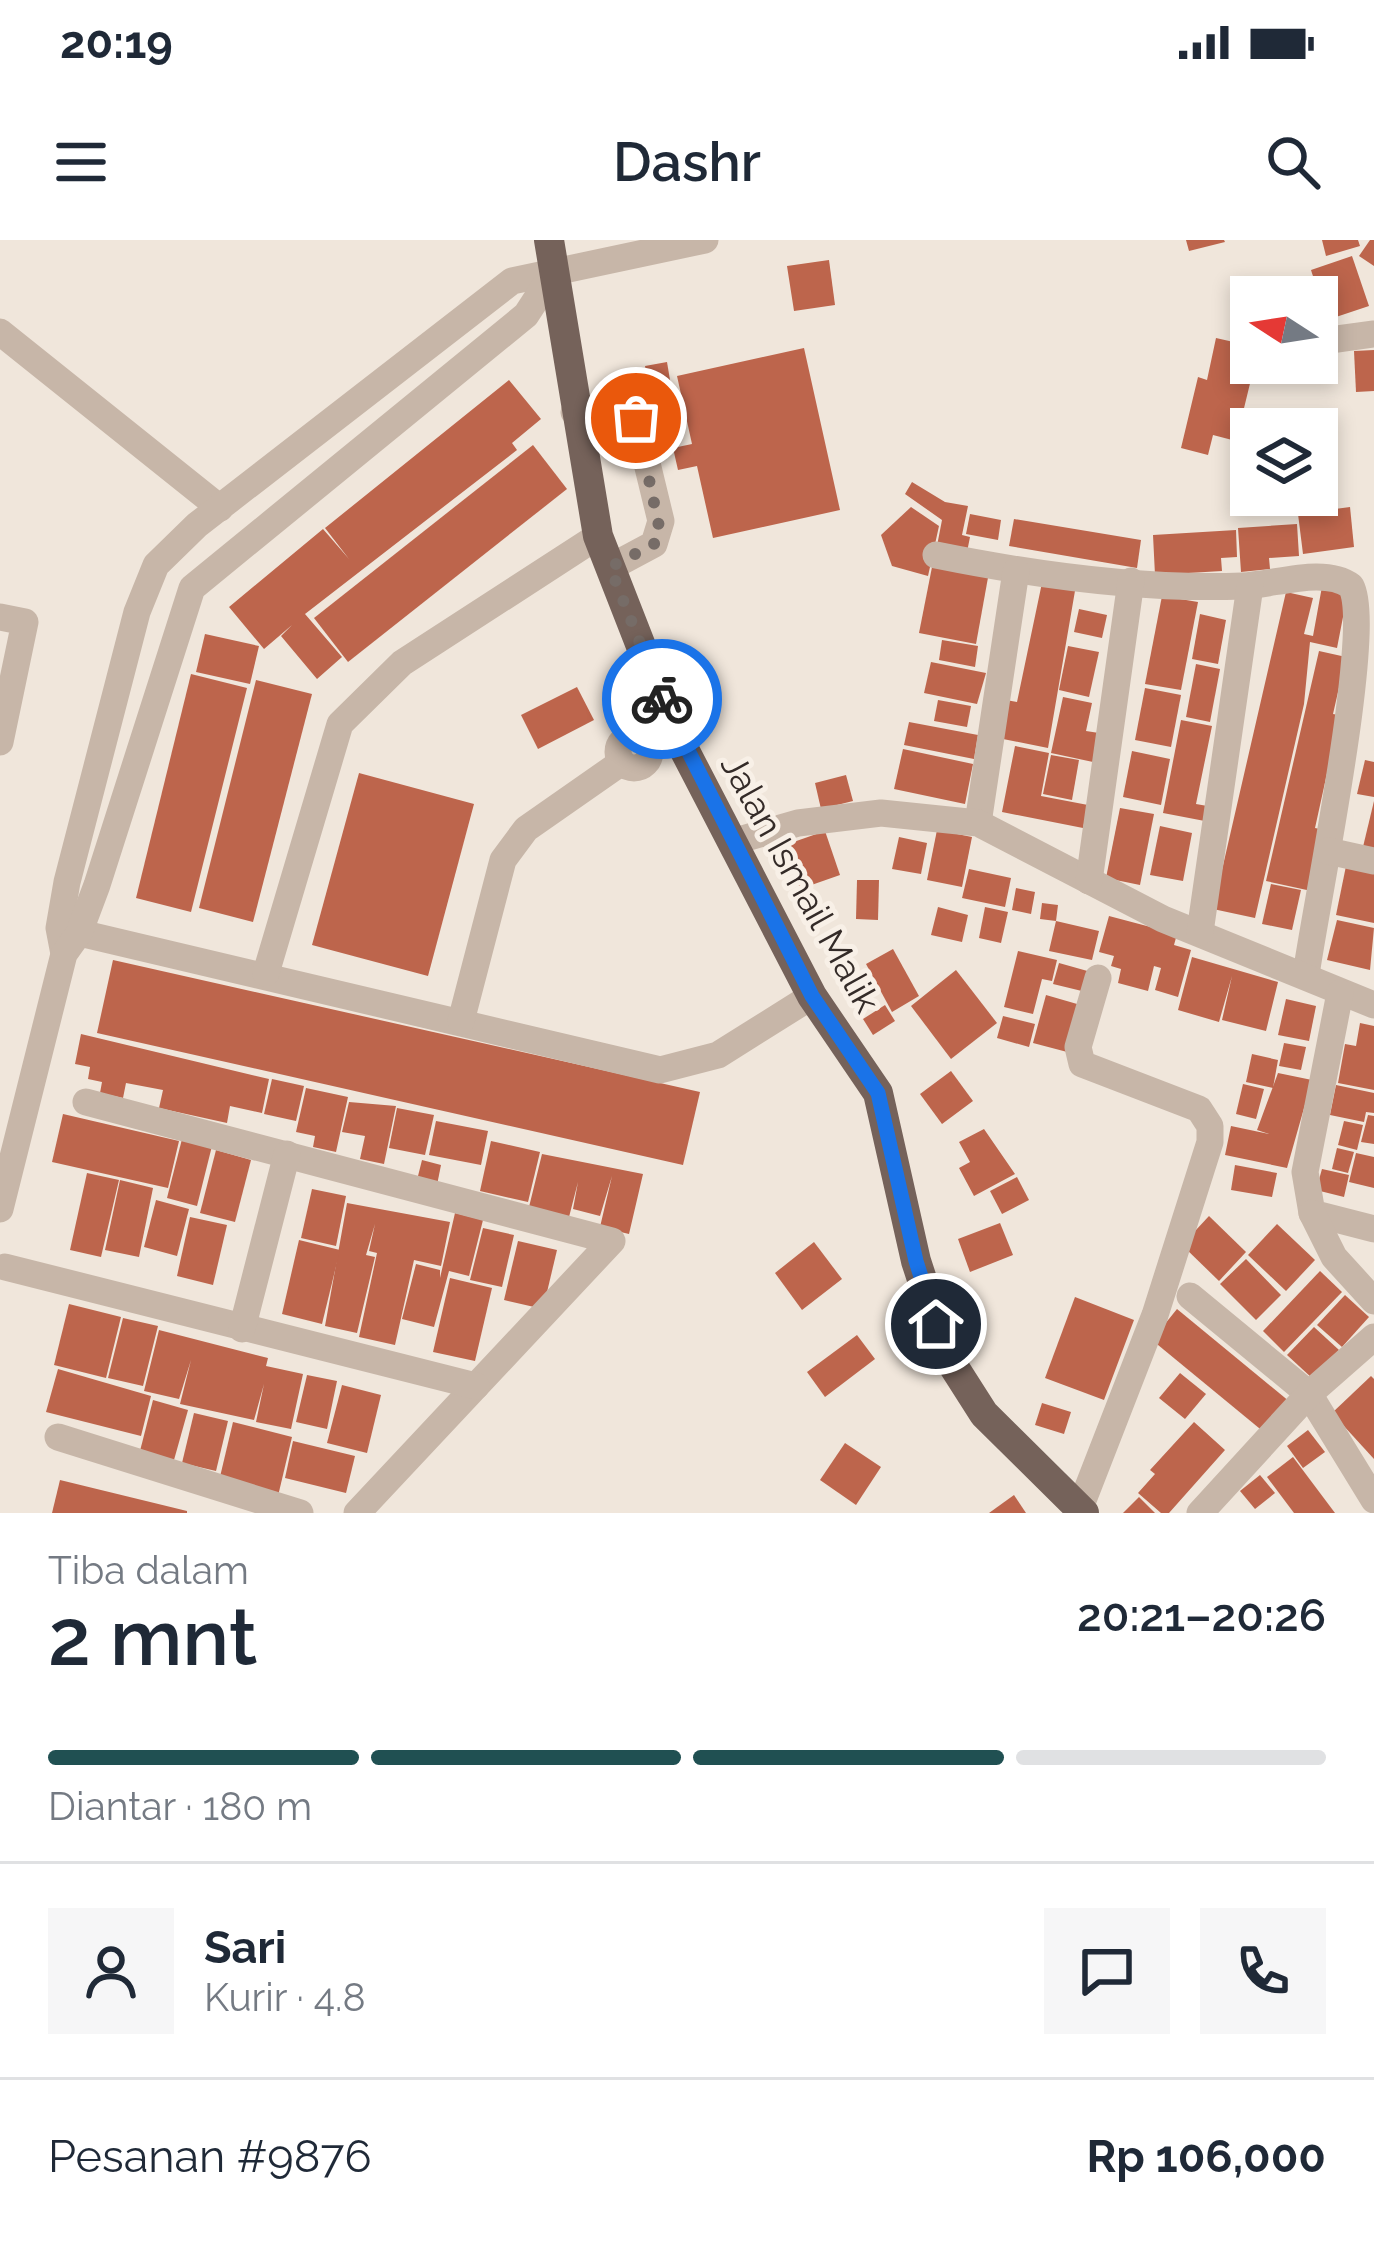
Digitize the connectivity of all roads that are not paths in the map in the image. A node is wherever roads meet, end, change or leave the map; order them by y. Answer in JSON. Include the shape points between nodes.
{"nodes":[{"id":1,"x":549,"y":240,"type":"edge"},
{"id":2,"x":705,"y":240,"type":"edge"},
{"id":3,"x":552,"y":275,"type":"junction"},
{"id":4,"x":0,"y":332,"type":"edge"},
{"id":5,"x":1374,"y":334,"type":"edge"},
{"id":6,"x":1338,"y":339,"type":"edge"},
{"id":7,"x":574,"y":412,"type":"junction"},
{"id":8,"x":220,"y":508,"type":"junction"},
{"id":9,"x":598,"y":536,"type":"junction"},
{"id":10,"x":935,"y":555,"type":"dead end"},
{"id":11,"x":156,"y":565,"type":"junction"},
{"id":12,"x":610,"y":567,"type":"junction"},
{"id":13,"x":1016,"y":571,"type":"junction"},
{"id":14,"x":1131,"y":581,"type":"junction"},
{"id":15,"x":1250,"y":586,"type":"junction"},
{"id":16,"x":192,"y":589,"type":"junction"},
{"id":17,"x":0,"y":617,"type":"edge"},
{"id":18,"x":660,"y":735,"type":"junction"},
{"id":19,"x":0,"y":742,"type":"edge"},
{"id":20,"x":1362,"y":743,"type":"edge"},
{"id":21,"x":977,"y":823,"type":"junction"},
{"id":22,"x":732,"y":842,"type":"junction"},
{"id":23,"x":1328,"y":850,"type":"junction"},
{"id":24,"x":1374,"y":861,"type":"edge"},
{"id":25,"x":1089,"y":881,"type":"junction"},
{"id":26,"x":1200,"y":932,"type":"junction"},
{"id":27,"x":68,"y":938,"type":"junction"},
{"id":28,"x":266,"y":973,"type":"junction"},
{"id":29,"x":1306,"y":975,"type":"junction"},
{"id":30,"x":1098,"y":978,"type":"dead end"},
{"id":31,"x":1340,"y":993,"type":"junction"},
{"id":32,"x":812,"y":996,"type":"junction"},
{"id":33,"x":1374,"y":1005,"type":"edge"},
{"id":34,"x":461,"y":1021,"type":"junction"},
{"id":35,"x":86,"y":1102,"type":"dead end"},
{"id":36,"x":287,"y":1154,"type":"junction"},
{"id":37,"x":0,"y":1209,"type":"edge"},
{"id":38,"x":1312,"y":1213,"type":"junction"},
{"id":39,"x":1374,"y":1229,"type":"edge"},
{"id":40,"x":2,"y":1263,"type":"edge"},
{"id":41,"x":1190,"y":1296,"type":"dead end"},
{"id":42,"x":1374,"y":1301,"type":"edge"},
{"id":43,"x":242,"y":1329,"type":"junction"},
{"id":44,"x":1374,"y":1337,"type":"edge"},
{"id":45,"x":476,"y":1386,"type":"junction"},
{"id":46,"x":1310,"y":1394,"type":"junction"},
{"id":47,"x":58,"y":1437,"type":"dead end"},
{"id":48,"x":1374,"y":1500,"type":"edge"},
{"id":49,"x":1081,"y":1512,"type":"edge"},
{"id":50,"x":300,"y":1513,"type":"edge"},
{"id":51,"x":357,"y":1513,"type":"edge"},
{"id":52,"x":1200,"y":1513,"type":"edge"}],
"edges":[{"from":1,"to":3,"type":"main road","name":"Jalan Ismail Malik"},
{"from":2,"to":3,"type":"street"},
{"from":3,"to":7,"type":"main road","name":"Jalan Ismail Malik"},
{"from":3,"to":8,"type":"street","via":[[512,281]]},
{"from":3,"to":16,"type":"street","via":[[526,315]]},
{"from":4,"to":8,"type":"street"},
{"from":5,"to":6,"type":"street"},
{"from":7,"to":9,"type":"main road","name":"Jalan Ismail Malik"},
{"from":7,"to":12,"type":"street","via":[[631,413],[661,521],[658,539]]},
{"from":8,"to":11,"type":"street"},
{"from":9,"to":12,"type":"main road","name":"Jalan Ismail Malik"},
{"from":9,"to":28,"type":"street","via":[[402,663],[340,724]]},
{"from":10,"to":13,"type":"street"},
{"from":11,"to":16,"type":"street"},
{"from":11,"to":27,"type":"street","via":[[136,612]]},
{"from":12,"to":18,"type":"main road","name":"Jalan Ismail Malik"},
{"from":13,"to":14,"type":"street"},
{"from":13,"to":21,"type":"street"},
{"from":14,"to":15,"type":"street"},
{"from":14,"to":25,"type":"street"},
{"from":15,"to":20,"type":"street","via":[[1338,578],[1358,594]]},
{"from":15,"to":26,"type":"street"},
{"from":16,"to":27,"type":"street"},
{"from":17,"to":19,"type":"street","via":[[25,622]]},
{"from":18,"to":22,"type":"main road","name":"Jalan Ismail Malik"},
{"from":18,"to":34,"type":"street","via":[[641,766],[622,762],[526,829],[503,860]]},
{"from":20,"to":23,"type":"street"},
{"from":21,"to":22,"type":"street","via":[[881,813],[798,823]]},
{"from":21,"to":25,"type":"street"},
{"from":22,"to":32,"type":"main road","name":"Jalan Ismail Malik"},
{"from":23,"to":24,"type":"street"},
{"from":23,"to":29,"type":"street"},
{"from":25,"to":26,"type":"street"},
{"from":26,"to":29,"type":"street"},
{"from":27,"to":28,"type":"street"},
{"from":27,"to":37,"type":"street"},
{"from":28,"to":34,"type":"street"},
{"from":29,"to":31,"type":"street"},
{"from":30,"to":49,"type":"street","via":[[1078,1046],[1082,1064],[1198,1109],[1210,1142]]},
{"from":31,"to":33,"type":"street"},
{"from":31,"to":38,"type":"street","via":[[1305,1172]]},
{"from":32,"to":34,"type":"street","via":[[718,1055],[660,1070]]},
{"from":32,"to":49,"type":"main road","name":"Jalan Ismail Malik","via":[[878,1093],[947,1356],[984,1414]]},
{"from":35,"to":36,"type":"street"},
{"from":36,"to":43,"type":"street"},
{"from":36,"to":45,"type":"street","via":[[612,1241]]},
{"from":38,"to":39,"type":"street"},
{"from":38,"to":42,"type":"street","via":[[1334,1257]]},
{"from":40,"to":43,"type":"street"},
{"from":41,"to":46,"type":"street"},
{"from":43,"to":45,"type":"street"},
{"from":44,"to":46,"type":"street"},
{"from":45,"to":51,"type":"street"},
{"from":46,"to":48,"type":"street"},
{"from":46,"to":52,"type":"street"},
{"from":47,"to":50,"type":"street"}]}
